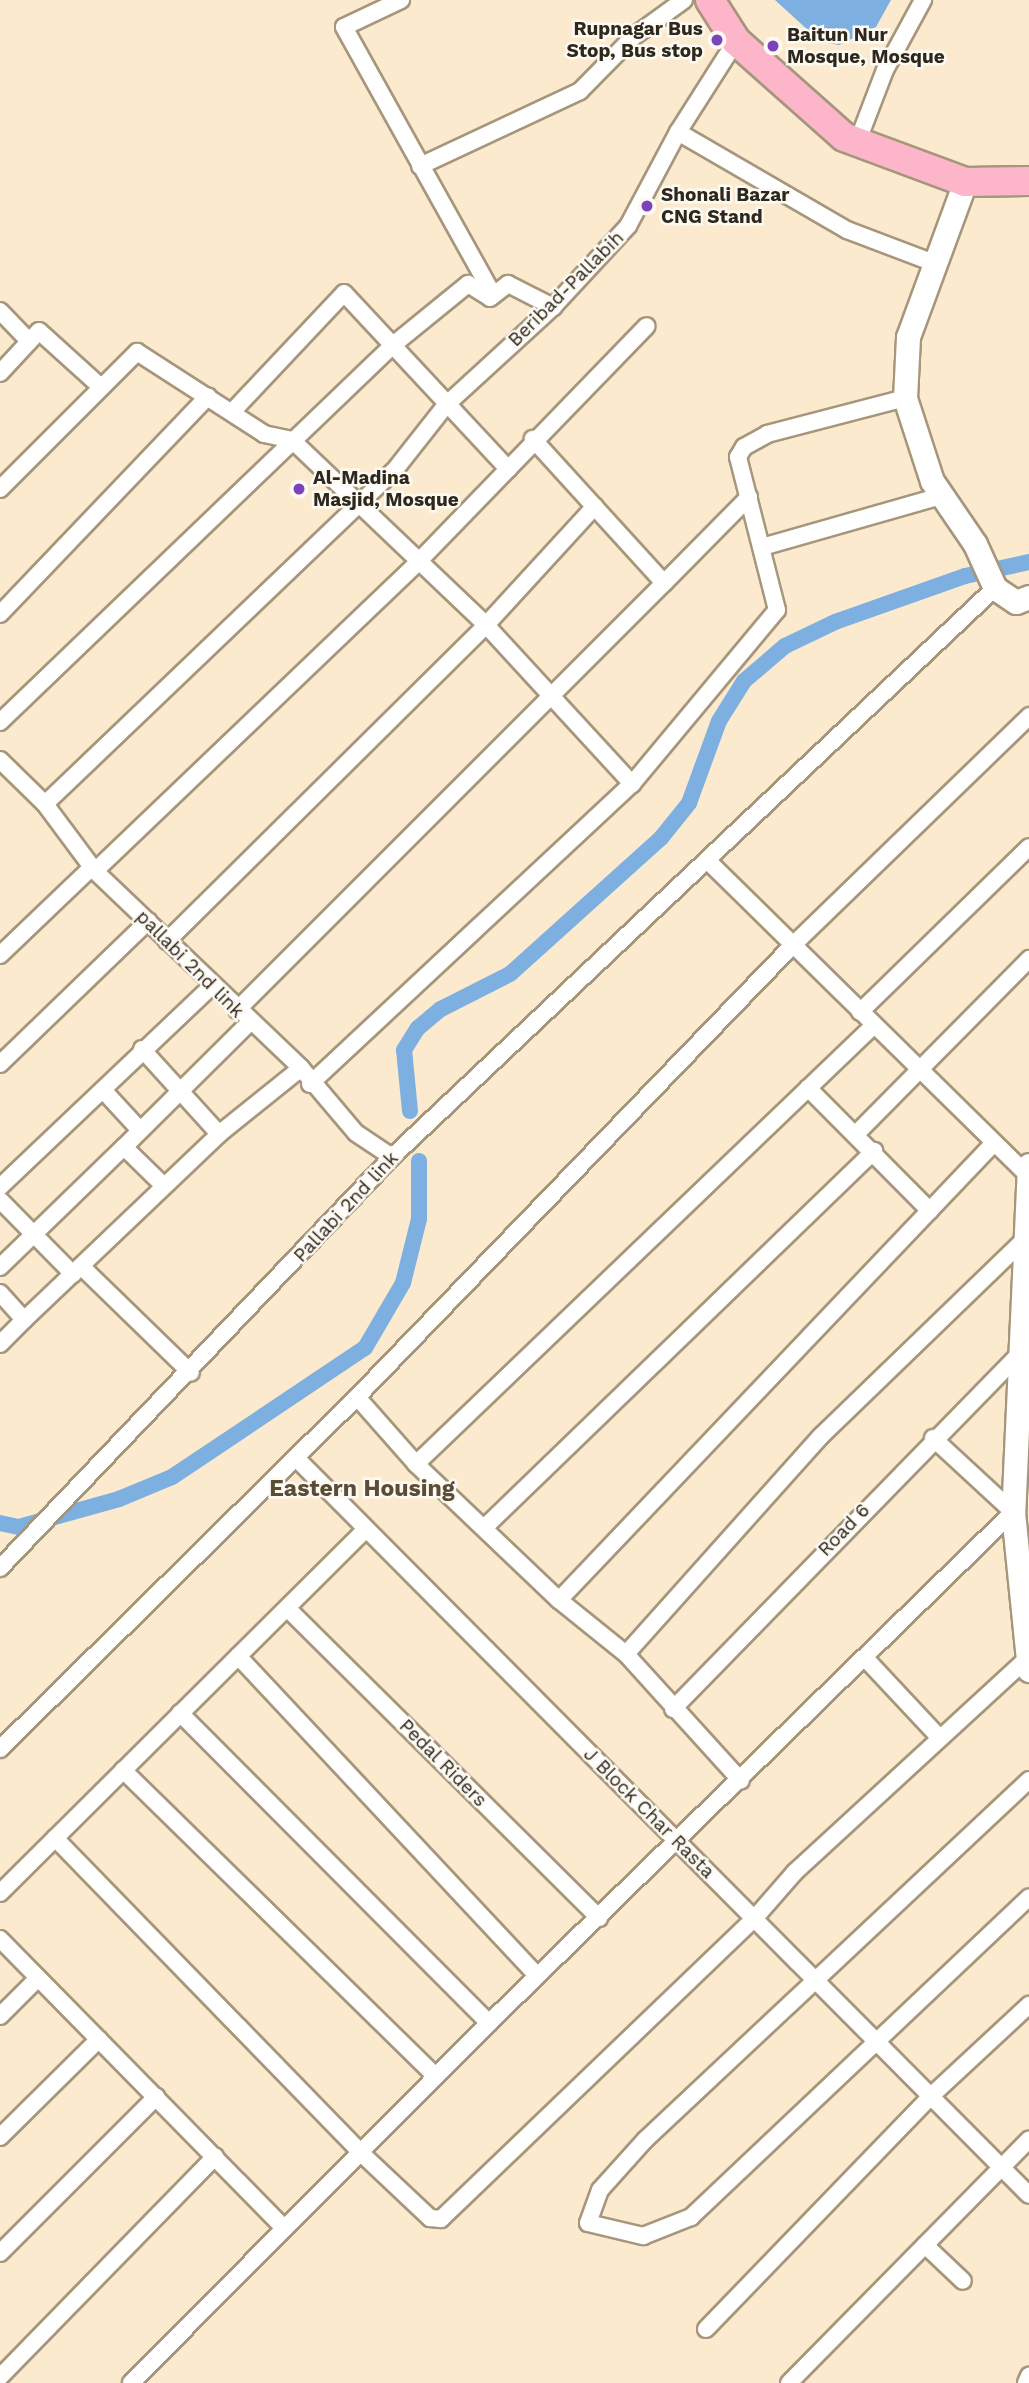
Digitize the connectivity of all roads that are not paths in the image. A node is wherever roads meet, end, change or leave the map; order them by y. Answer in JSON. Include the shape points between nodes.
{"nodes":[{"id":1,"x":401,"y":0,"type":"edge"},
{"id":2,"x":684,"y":0,"type":"edge"},
{"id":3,"x":710,"y":0,"type":"edge"},
{"id":4,"x":923,"y":0,"type":"edge"},
{"id":5,"x":736,"y":41,"type":"junction"},
{"id":6,"x":678,"y":132,"type":"junction"},
{"id":7,"x":857,"y":143,"type":"junction"},
{"id":8,"x":420,"y":166,"type":"junction"},
{"id":9,"x":1029,"y":181,"type":"edge"},
{"id":10,"x":965,"y":182,"type":"junction"},
{"id":11,"x":934,"y":262,"type":"junction"},
{"id":12,"x":494,"y":295,"type":"junction"},
{"id":13,"x":553,"y":307,"type":"junction"},
{"id":14,"x":0,"y":311,"type":"edge"},
{"id":15,"x":648,"y":326,"type":"dead end"},
{"id":16,"x":29,"y":341,"type":"junction"},
{"id":17,"x":393,"y":345,"type":"junction"},
{"id":18,"x":0,"y":373,"type":"edge"},
{"id":19,"x":101,"y":387,"type":"junction"},
{"id":20,"x":208,"y":396,"type":"junction"},
{"id":21,"x":905,"y":398,"type":"junction"},
{"id":22,"x":446,"y":405,"type":"junction"},
{"id":23,"x":232,"y":412,"type":"junction"},
{"id":24,"x":533,"y":439,"type":"junction"},
{"id":25,"x":292,"y":440,"type":"junction"},
{"id":26,"x":508,"y":469,"type":"junction"},
{"id":27,"x":0,"y":489,"type":"edge"},
{"id":28,"x":941,"y":496,"type":"junction"},
{"id":29,"x":749,"y":497,"type":"junction"},
{"id":30,"x":355,"y":506,"type":"junction"},
{"id":31,"x":595,"y":506,"type":"junction"},
{"id":32,"x":762,"y":547,"type":"junction"},
{"id":33,"x":419,"y":561,"type":"junction"},
{"id":34,"x":664,"y":583,"type":"junction"},
{"id":35,"x":995,"y":588,"type":"junction"},
{"id":36,"x":1029,"y":597,"type":"edge"},
{"id":37,"x":0,"y":614,"type":"edge"},
{"id":38,"x":485,"y":625,"type":"junction"},
{"id":39,"x":550,"y":695,"type":"junction"},
{"id":40,"x":1029,"y":716,"type":"edge"},
{"id":41,"x":0,"y":722,"type":"edge"},
{"id":42,"x":0,"y":760,"type":"edge"},
{"id":43,"x":632,"y":784,"type":"junction"},
{"id":44,"x":45,"y":804,"type":"junction"},
{"id":45,"x":1029,"y":847,"type":"edge"},
{"id":46,"x":710,"y":863,"type":"junction"},
{"id":47,"x":93,"y":869,"type":"junction"},
{"id":48,"x":148,"y":922,"type":"junction"},
{"id":49,"x":167,"y":941,"type":"junction"},
{"id":50,"x":791,"y":947,"type":"junction"},
{"id":51,"x":0,"y":955,"type":"edge"},
{"id":52,"x":1029,"y":959,"type":"edge"},
{"id":53,"x":212,"y":986,"type":"junction"},
{"id":54,"x":237,"y":1010,"type":"junction"},
{"id":55,"x":860,"y":1012,"type":"junction"},
{"id":56,"x":249,"y":1023,"type":"junction"},
{"id":57,"x":872,"y":1027,"type":"junction"},
{"id":58,"x":142,"y":1049,"type":"junction"},
{"id":59,"x":0,"y":1064,"type":"edge"},
{"id":60,"x":301,"y":1068,"type":"junction"},
{"id":61,"x":918,"y":1071,"type":"junction"},
{"id":62,"x":310,"y":1084,"type":"junction"},
{"id":63,"x":177,"y":1088,"type":"junction"},
{"id":64,"x":808,"y":1088,"type":"junction"},
{"id":65,"x":103,"y":1090,"type":"junction"},
{"id":66,"x":139,"y":1129,"type":"junction"},
{"id":67,"x":857,"y":1133,"type":"junction"},
{"id":68,"x":219,"y":1134,"type":"junction"},
{"id":69,"x":993,"y":1144,"type":"junction"},
{"id":70,"x":124,"y":1147,"type":"junction"},
{"id":71,"x":874,"y":1152,"type":"junction"},
{"id":72,"x":392,"y":1157,"type":"junction"},
{"id":73,"x":1028,"y":1170,"type":"edge"},
{"id":74,"x":0,"y":1186,"type":"edge"},
{"id":75,"x":164,"y":1186,"type":"junction"},
{"id":76,"x":0,"y":1200,"type":"edge"},
{"id":77,"x":1026,"y":1207,"type":"edge"},
{"id":78,"x":930,"y":1210,"type":"junction"},
{"id":79,"x":33,"y":1234,"type":"junction"},
{"id":80,"x":1023,"y":1241,"type":"junction"},
{"id":81,"x":0,"y":1267,"type":"edge"},
{"id":82,"x":77,"y":1270,"type":"junction"},
{"id":83,"x":0,"y":1293,"type":"edge"},
{"id":84,"x":24,"y":1320,"type":"junction"},
{"id":85,"x":0,"y":1344,"type":"edge"},
{"id":86,"x":1018,"y":1355,"type":"junction"},
{"id":87,"x":191,"y":1373,"type":"junction"},
{"id":88,"x":357,"y":1397,"type":"junction"},
{"id":89,"x":1022,"y":1436,"type":"edge"},
{"id":90,"x":933,"y":1438,"type":"junction"},
{"id":91,"x":296,"y":1458,"type":"junction"},
{"id":92,"x":416,"y":1464,"type":"junction"},
{"id":93,"x":1013,"y":1512,"type":"junction"},
{"id":94,"x":486,"y":1526,"type":"junction"},
{"id":95,"x":366,"y":1530,"type":"junction"},
{"id":96,"x":1,"y":1568,"type":"edge"},
{"id":97,"x":559,"y":1600,"type":"junction"},
{"id":98,"x":286,"y":1608,"type":"junction"},
{"id":99,"x":626,"y":1654,"type":"junction"},
{"id":100,"x":238,"y":1656,"type":"junction"},
{"id":101,"x":865,"y":1658,"type":"junction"},
{"id":102,"x":1028,"y":1664,"type":"edge"},
{"id":103,"x":673,"y":1709,"type":"junction"},
{"id":104,"x":180,"y":1713,"type":"junction"},
{"id":105,"x":939,"y":1737,"type":"junction"},
{"id":106,"x":0,"y":1749,"type":"edge"},
{"id":107,"x":123,"y":1770,"type":"junction"},
{"id":108,"x":1029,"y":1780,"type":"edge"},
{"id":109,"x":741,"y":1781,"type":"junction"},
{"id":110,"x":55,"y":1838,"type":"junction"},
{"id":111,"x":677,"y":1841,"type":"junction"},
{"id":112,"x":0,"y":1893,"type":"edge"},
{"id":113,"x":1029,"y":1897,"type":"edge"},
{"id":114,"x":599,"y":1919,"type":"junction"},
{"id":115,"x":754,"y":1919,"type":"junction"},
{"id":116,"x":0,"y":1939,"type":"edge"},
{"id":117,"x":537,"y":1976,"type":"junction"},
{"id":118,"x":38,"y":1978,"type":"junction"},
{"id":119,"x":814,"y":1979,"type":"junction"},
{"id":120,"x":1029,"y":2005,"type":"edge"},
{"id":121,"x":0,"y":2016,"type":"edge"},
{"id":122,"x":489,"y":2023,"type":"junction"},
{"id":123,"x":99,"y":2039,"type":"junction"},
{"id":124,"x":875,"y":2040,"type":"junction"},
{"id":125,"x":436,"y":2077,"type":"junction"},
{"id":126,"x":931,"y":2096,"type":"junction"},
{"id":127,"x":156,"y":2097,"type":"junction"},
{"id":128,"x":0,"y":2137,"type":"edge"},
{"id":129,"x":1029,"y":2140,"type":"edge"},
{"id":130,"x":361,"y":2153,"type":"junction"},
{"id":131,"x":215,"y":2157,"type":"junction"},
{"id":132,"x":1002,"y":2168,"type":"junction"},
{"id":133,"x":1029,"y":2195,"type":"edge"},
{"id":134,"x":284,"y":2228,"type":"junction"},
{"id":135,"x":925,"y":2245,"type":"junction"},
{"id":136,"x":0,"y":2253,"type":"edge"},
{"id":137,"x":963,"y":2281,"type":"dead end"},
{"id":138,"x":706,"y":2329,"type":"dead end"},
{"id":139,"x":1029,"y":2376,"type":"edge"},
{"id":140,"x":0,"y":2377,"type":"edge"},
{"id":141,"x":131,"y":2383,"type":"edge"},
{"id":142,"x":789,"y":2383,"type":"edge"},
{"id":143,"x":1026,"y":2383,"type":"edge"}],
"edges":[{"from":1,"to":8,"type":"street","via":[[344,27]]},
{"from":2,"to":8,"type":"street","via":[[633,37],[580,91]]},
{"from":3,"to":5,"type":"highway"},
{"from":4,"to":7,"type":"street","via":[[886,70]]},
{"from":5,"to":6,"type":"street","name":"Beribad-Pallabih"},
{"from":5,"to":7,"type":"highway","via":[[799,103]]},
{"from":6,"to":11,"type":"street","via":[[847,230]]},
{"from":6,"to":13,"type":"street","name":"Beribad-Pallabih","via":[[628,226]]},
{"from":7,"to":10,"type":"highway"},
{"from":8,"to":12,"type":"street"},
{"from":9,"to":10,"type":"highway"},
{"from":10,"to":11,"type":"street"},
{"from":11,"to":21,"type":"street","via":[[908,337]]},
{"from":12,"to":13,"type":"street","via":[[508,284]]},
{"from":12,"to":17,"type":"street","via":[[468,284]]},
{"from":13,"to":22,"type":"street","name":"Beribad-Pallabih"},
{"from":14,"to":16,"type":"street"},
{"from":15,"to":24,"type":"street"},
{"from":16,"to":18,"type":"street"},
{"from":16,"to":19,"type":"street","via":[[39,331]]},
{"from":17,"to":22,"type":"street"},
{"from":17,"to":23,"type":"street","via":[[344,293]]},
{"from":17,"to":25,"type":"street"},
{"from":19,"to":20,"type":"street","via":[[137,352]]},
{"from":19,"to":27,"type":"street"},
{"from":20,"to":23,"type":"street"},
{"from":20,"to":37,"type":"street"},
{"from":21,"to":28,"type":"street"},
{"from":21,"to":29,"type":"street","via":[[752,440],[738,457]]},
{"from":22,"to":26,"type":"street"},
{"from":22,"to":30,"type":"street","name":"Beribad-Pallabih","via":[[394,471]]},
{"from":23,"to":25,"type":"street","via":[[264,433]]},
{"from":24,"to":26,"type":"street"},
{"from":24,"to":31,"type":"street"},
{"from":25,"to":30,"type":"street"},
{"from":25,"to":41,"type":"street"},
{"from":26,"to":33,"type":"street"},
{"from":28,"to":32,"type":"street"},
{"from":28,"to":35,"type":"street","via":[[975,544]]},
{"from":29,"to":32,"type":"street"},
{"from":29,"to":34,"type":"street"},
{"from":30,"to":33,"type":"street"},
{"from":30,"to":44,"type":"street","name":"Beribad-Pallabih"},
{"from":31,"to":34,"type":"street"},
{"from":31,"to":38,"type":"street"},
{"from":32,"to":43,"type":"street","via":[[777,610]]},
{"from":33,"to":38,"type":"street"},
{"from":33,"to":47,"type":"street"},
{"from":34,"to":39,"type":"street"},
{"from":35,"to":36,"type":"street","via":[[1016,602]]},
{"from":35,"to":46,"type":"street","name":"Pallabi 2nd link"},
{"from":38,"to":39,"type":"street"},
{"from":38,"to":49,"type":"street"},
{"from":39,"to":43,"type":"street"},
{"from":39,"to":54,"type":"street"},
{"from":40,"to":50,"type":"street"},
{"from":42,"to":44,"type":"street","name":"pallabi 2nd link"},
{"from":43,"to":62,"type":"street"},
{"from":44,"to":47,"type":"street","name":"pallabi 2nd link"},
{"from":45,"to":55,"type":"street"},
{"from":46,"to":50,"type":"street"},
{"from":46,"to":72,"type":"street","name":"Pallabi 2nd link"},
{"from":47,"to":48,"type":"street","name":"pallabi 2nd link"},
{"from":47,"to":51,"type":"street"},
{"from":48,"to":49,"type":"street","name":"pallabi 2nd link"},
{"from":48,"to":59,"type":"street"},
{"from":49,"to":53,"type":"street","name":"pallabi 2nd link"},
{"from":50,"to":55,"type":"street"},
{"from":50,"to":88,"type":"street"},
{"from":52,"to":61,"type":"street"},
{"from":53,"to":54,"type":"street","name":"pallabi 2nd link"},
{"from":53,"to":58,"type":"street"},
{"from":54,"to":56,"type":"street","name":"pallabi 2nd link"},
{"from":55,"to":57,"type":"street"},
{"from":56,"to":60,"type":"street","name":"pallabi 2nd link"},
{"from":56,"to":63,"type":"street"},
{"from":57,"to":61,"type":"street"},
{"from":57,"to":64,"type":"street"},
{"from":58,"to":63,"type":"street"},
{"from":58,"to":65,"type":"street"},
{"from":60,"to":62,"type":"street","name":"pallabi 2nd link"},
{"from":60,"to":68,"type":"street"},
{"from":61,"to":67,"type":"street"},
{"from":61,"to":69,"type":"street"},
{"from":62,"to":72,"type":"street","name":"pallabi 2nd link","via":[[356,1133]]},
{"from":63,"to":66,"type":"street"},
{"from":63,"to":68,"type":"street"},
{"from":64,"to":67,"type":"street"},
{"from":64,"to":92,"type":"street"},
{"from":65,"to":66,"type":"street"},
{"from":65,"to":74,"type":"street"},
{"from":66,"to":70,"type":"street"},
{"from":67,"to":71,"type":"street"},
{"from":68,"to":75,"type":"street"},
{"from":69,"to":73,"type":"street"},
{"from":69,"to":78,"type":"street"},
{"from":70,"to":75,"type":"street"},
{"from":70,"to":79,"type":"street"},
{"from":71,"to":78,"type":"street"},
{"from":71,"to":94,"type":"street"},
{"from":72,"to":87,"type":"street","name":"Pallabi 2nd link"},
{"from":73,"to":77,"type":"street"},
{"from":75,"to":82,"type":"street"},
{"from":76,"to":79,"type":"street"},
{"from":77,"to":80,"type":"street"},
{"from":78,"to":97,"type":"street"},
{"from":79,"to":81,"type":"street"},
{"from":79,"to":82,"type":"street"},
{"from":80,"to":86,"type":"street"},
{"from":80,"to":99,"type":"street","via":[[821,1436]]},
{"from":82,"to":84,"type":"street"},
{"from":82,"to":87,"type":"street"},
{"from":83,"to":84,"type":"street"},
{"from":84,"to":85,"type":"street"},
{"from":86,"to":89,"type":"street"},
{"from":86,"to":90,"type":"street","name":"Road 6"},
{"from":87,"to":96,"type":"street","name":"Pallabi 2nd link"},
{"from":88,"to":91,"type":"street"},
{"from":88,"to":92,"type":"street"},
{"from":89,"to":93,"type":"street"},
{"from":90,"to":93,"type":"street"},
{"from":90,"to":103,"type":"street","name":"Road 6"},
{"from":91,"to":95,"type":"street","name":"J Block Char Rasta"},
{"from":91,"to":106,"type":"street"},
{"from":92,"to":94,"type":"street"},
{"from":93,"to":101,"type":"street"},
{"from":93,"to":102,"type":"street"},
{"from":94,"to":97,"type":"street"},
{"from":95,"to":98,"type":"street"},
{"from":95,"to":111,"type":"street","name":"J Block Char Rasta"},
{"from":97,"to":99,"type":"street"},
{"from":98,"to":100,"type":"street"},
{"from":98,"to":114,"type":"street","name":"Pedal Riders"},
{"from":99,"to":103,"type":"street"},
{"from":100,"to":104,"type":"street"},
{"from":100,"to":117,"type":"street"},
{"from":101,"to":105,"type":"street"},
{"from":101,"to":109,"type":"street"},
{"from":102,"to":105,"type":"street"},
{"from":103,"to":109,"type":"street"},
{"from":104,"to":107,"type":"street"},
{"from":104,"to":122,"type":"street"},
{"from":105,"to":115,"type":"street","via":[[795,1872]]},
{"from":107,"to":110,"type":"street"},
{"from":107,"to":125,"type":"street"},
{"from":108,"to":119,"type":"street"},
{"from":109,"to":111,"type":"street"},
{"from":110,"to":112,"type":"street"},
{"from":110,"to":130,"type":"street"},
{"from":111,"to":114,"type":"street"},
{"from":111,"to":115,"type":"street","name":"J Block Char Rasta"},
{"from":113,"to":124,"type":"street"},
{"from":114,"to":117,"type":"street"},
{"from":115,"to":119,"type":"street","name":"J Block Char Rasta"},
{"from":115,"to":130,"type":"street","via":[[441,2218],[430,2218]]},
{"from":116,"to":118,"type":"street"},
{"from":117,"to":122,"type":"street"},
{"from":118,"to":121,"type":"street"},
{"from":118,"to":123,"type":"street"},
{"from":119,"to":124,"type":"street","name":"J Block Char Rasta"},
{"from":119,"to":124,"type":"street","via":[[620,2167],[600,2190],[588,2223],[643,2236],[691,2217]]},
{"from":120,"to":126,"type":"street"},
{"from":122,"to":125,"type":"street"},
{"from":123,"to":127,"type":"street"},
{"from":123,"to":128,"type":"street"},
{"from":124,"to":126,"type":"street","name":"J Block Char Rasta"},
{"from":125,"to":130,"type":"street"},
{"from":126,"to":132,"type":"street","name":"J Block Char Rasta"},
{"from":126,"to":138,"type":"street"},
{"from":127,"to":131,"type":"street"},
{"from":127,"to":136,"type":"street"},
{"from":129,"to":132,"type":"street"},
{"from":130,"to":134,"type":"street"},
{"from":131,"to":134,"type":"street"},
{"from":131,"to":140,"type":"street"},
{"from":132,"to":133,"type":"street","name":"J Block Char Rasta"},
{"from":132,"to":135,"type":"street"},
{"from":134,"to":141,"type":"street"},
{"from":135,"to":137,"type":"street"},
{"from":135,"to":142,"type":"street"},
{"from":139,"to":143,"type":"street"}]}
